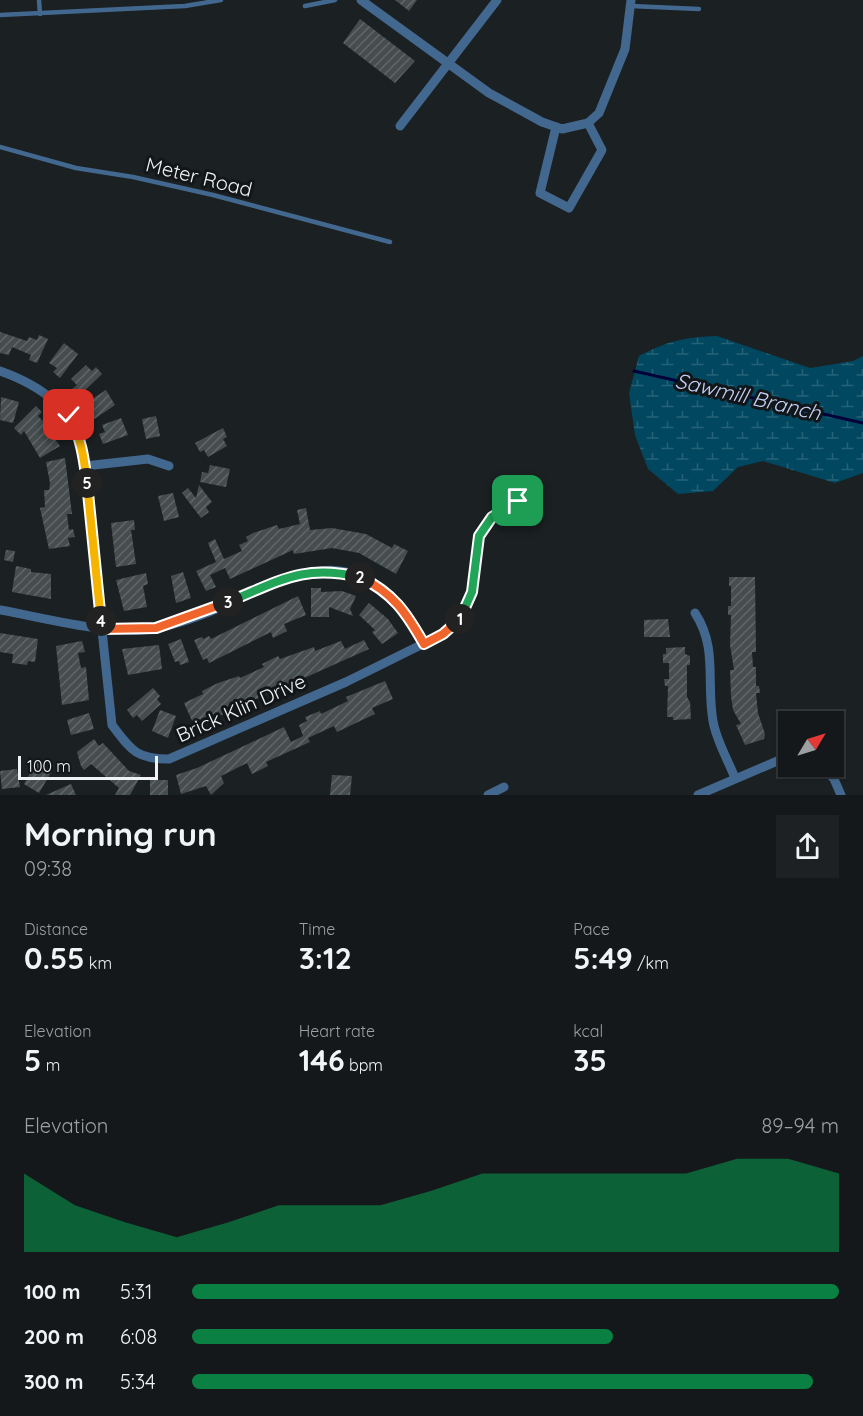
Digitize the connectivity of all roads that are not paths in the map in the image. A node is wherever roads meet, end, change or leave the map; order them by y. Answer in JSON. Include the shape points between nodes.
{"nodes":[{"id":1,"x":39,"y":0,"type":"edge"},
{"id":2,"x":220,"y":0,"type":"edge"},
{"id":3,"x":335,"y":0,"type":"edge"},
{"id":4,"x":361,"y":0,"type":"edge"},
{"id":5,"x":497,"y":0,"type":"edge"},
{"id":6,"x":631,"y":3,"type":"edge"},
{"id":7,"x":305,"y":6,"type":"dead end"},
{"id":8,"x":699,"y":9,"type":"dead end"},
{"id":9,"x":40,"y":14,"type":"junction"},
{"id":10,"x":0,"y":15,"type":"edge"},
{"id":11,"x":448,"y":64,"type":"junction"},
{"id":12,"x":588,"y":123,"type":"junction"},
{"id":13,"x":400,"y":126,"type":"dead end"},
{"id":14,"x":556,"y":126,"type":"junction"},
{"id":15,"x":0,"y":147,"type":"edge"},
{"id":16,"x":390,"y":242,"type":"dead end"},
{"id":17,"x":0,"y":371,"type":"edge"},
{"id":18,"x":85,"y":466,"type":"junction"},
{"id":19,"x":169,"y":466,"type":"dead end"},
{"id":20,"x":518,"y":501,"type":"dead end"},
{"id":21,"x":0,"y":610,"type":"edge"},
{"id":22,"x":695,"y":613,"type":"dead end"},
{"id":23,"x":102,"y":629,"type":"junction"},
{"id":24,"x":424,"y":644,"type":"junction"},
{"id":25,"x":778,"y":760,"type":"edge"},
{"id":26,"x":832,"y":777,"type":"edge"},
{"id":27,"x":735,"y":778,"type":"junction"},
{"id":28,"x":504,"y":788,"type":"dead end"},
{"id":29,"x":488,"y":795,"type":"edge"},
{"id":30,"x":698,"y":795,"type":"edge"},
{"id":31,"x":841,"y":795,"type":"edge"}],
"edges":[{"from":1,"to":9,"type":"lane"},
{"from":2,"to":9,"type":"lane","via":[[185,6]]},
{"from":3,"to":7,"type":"lane"},
{"from":4,"to":11,"type":"street"},
{"from":5,"to":11,"type":"street"},
{"from":6,"to":8,"type":"lane"},
{"from":6,"to":12,"type":"street","via":[[625,49],[599,113]]},
{"from":9,"to":10,"type":"lane"},
{"from":11,"to":13,"type":"street"},
{"from":11,"to":14,"type":"street","via":[[489,93]]},
{"from":12,"to":14,"type":"street","via":[[562,129]]},
{"from":12,"to":14,"type":"street","via":[[602,150],[569,208],[540,193]]},
{"from":15,"to":16,"type":"lane","name":"Meter Road","via":[[213,195]]},
{"from":17,"to":18,"type":"street","name":"Brick Klin Drive","via":[[56,400],[78,432]]},
{"from":18,"to":19,"type":"street","via":[[148,459]]},
{"from":18,"to":23,"type":"street","name":"Brick Klin Drive"},
{"from":20,"to":24,"type":"street","name":"Brick Klin Drive","via":[[492,517],[479,536],[472,592],[461,618]]},
{"from":21,"to":23,"type":"street"},
{"from":22,"to":27,"type":"street","via":[[709,644],[713,726]]},
{"from":23,"to":24,"type":"street","via":[[156,628],[193,617],[298,573],[330,570],[361,577],[388,592]]},
{"from":23,"to":24,"type":"street","name":"Brick Klin Drive","via":[[112,725],[130,749],[146,759],[169,759]]},
{"from":25,"to":27,"type":"street"},
{"from":26,"to":31,"type":"street"},
{"from":27,"to":30,"type":"street"},
{"from":28,"to":29,"type":"street"}]}
